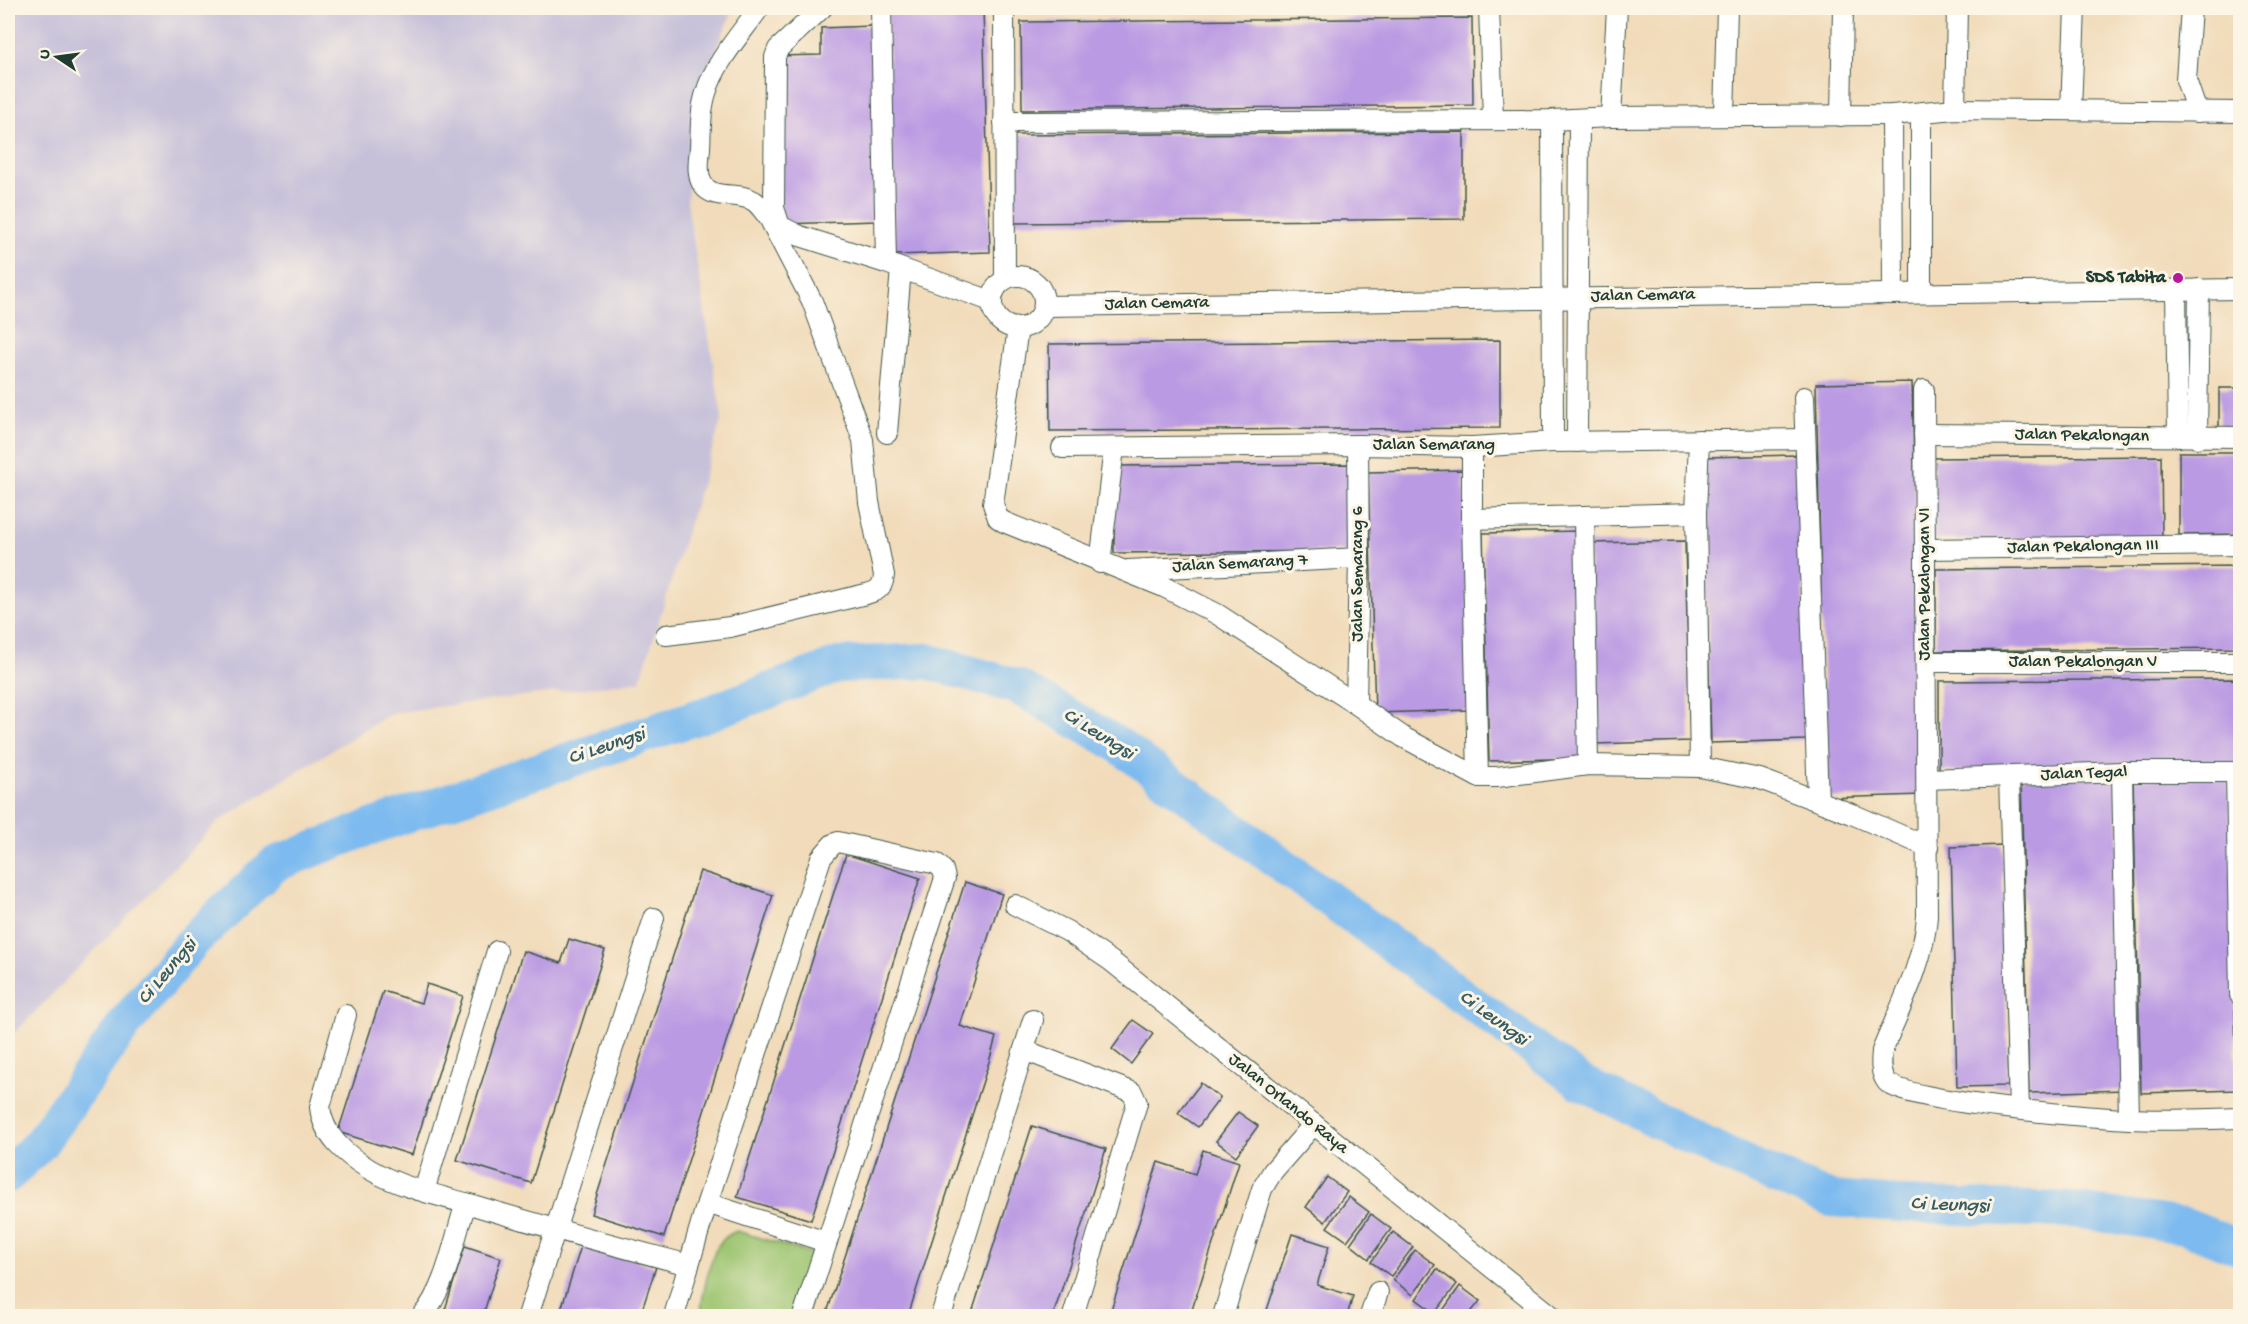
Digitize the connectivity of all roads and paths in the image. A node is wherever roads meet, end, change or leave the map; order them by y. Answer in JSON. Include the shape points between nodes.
{"nodes":[{"id":1,"x":759,"y":8,"type":"edge"},
{"id":2,"x":822,"y":8,"type":"edge"},
{"id":3,"x":881,"y":8,"type":"edge"},
{"id":4,"x":1004,"y":8,"type":"edge"},
{"id":5,"x":1490,"y":8,"type":"edge"},
{"id":6,"x":1617,"y":8,"type":"edge"},
{"id":7,"x":1727,"y":8,"type":"edge"},
{"id":8,"x":1843,"y":8,"type":"edge"},
{"id":9,"x":1958,"y":8,"type":"edge"},
{"id":10,"x":2075,"y":8,"type":"edge"},
{"id":11,"x":2191,"y":8,"type":"edge"},
{"id":12,"x":1955,"y":109,"type":"junction"},
{"id":13,"x":2071,"y":110,"type":"junction"},
{"id":14,"x":2197,"y":112,"type":"junction"},
{"id":15,"x":2241,"y":112,"type":"edge"},
{"id":16,"x":1921,"y":114,"type":"junction"},
{"id":17,"x":1892,"y":115,"type":"junction"},
{"id":18,"x":1724,"y":116,"type":"junction"},
{"id":19,"x":1841,"y":116,"type":"junction"},
{"id":20,"x":1611,"y":117,"type":"junction"},
{"id":21,"x":1493,"y":119,"type":"junction"},
{"id":22,"x":1579,"y":119,"type":"junction"},
{"id":23,"x":1552,"y":120,"type":"junction"},
{"id":24,"x":1004,"y":122,"type":"junction"},
{"id":25,"x":893,"y":266,"type":"junction"},
{"id":26,"x":1005,"y":278,"type":"junction"},
{"id":27,"x":2176,"y":289,"type":"junction"},
{"id":28,"x":2199,"y":289,"type":"junction"},
{"id":29,"x":2241,"y":289,"type":"edge"},
{"id":30,"x":1893,"y":292,"type":"junction"},
{"id":31,"x":1921,"y":292,"type":"junction"},
{"id":32,"x":1553,"y":297,"type":"junction"},
{"id":33,"x":1577,"y":297,"type":"junction"},
{"id":34,"x":991,"y":301,"type":"junction"},
{"id":35,"x":1045,"y":306,"type":"junction"},
{"id":36,"x":1018,"y":328,"type":"junction"},
{"id":37,"x":1924,"y":390,"type":"dead end"},
{"id":38,"x":1804,"y":397,"type":"dead end"},
{"id":39,"x":887,"y":433,"type":"dead end"},
{"id":40,"x":1924,"y":434,"type":"junction"},
{"id":41,"x":2187,"y":437,"type":"junction"},
{"id":42,"x":2241,"y":437,"type":"edge"},
{"id":43,"x":1805,"y":439,"type":"junction"},
{"id":44,"x":1699,"y":440,"type":"junction"},
{"id":45,"x":1553,"y":442,"type":"junction"},
{"id":46,"x":1577,"y":442,"type":"junction"},
{"id":47,"x":1358,"y":445,"type":"junction"},
{"id":48,"x":1472,"y":447,"type":"junction"},
{"id":49,"x":1062,"y":448,"type":"dead end"},
{"id":50,"x":1114,"y":448,"type":"junction"},
{"id":51,"x":1696,"y":513,"type":"junction"},
{"id":52,"x":1584,"y":516,"type":"junction"},
{"id":53,"x":1472,"y":519,"type":"junction"},
{"id":54,"x":2241,"y":545,"type":"edge"},
{"id":55,"x":1925,"y":549,"type":"junction"},
{"id":56,"x":1359,"y":558,"type":"junction"},
{"id":57,"x":1100,"y":562,"type":"junction"},
{"id":58,"x":1120,"y":570,"type":"junction"},
{"id":59,"x":666,"y":635,"type":"dead end"},
{"id":60,"x":1926,"y":662,"type":"junction"},
{"id":61,"x":2241,"y":662,"type":"edge"},
{"id":62,"x":1356,"y":704,"type":"junction"},
{"id":63,"x":1588,"y":765,"type":"junction"},
{"id":64,"x":1700,"y":767,"type":"junction"},
{"id":65,"x":2122,"y":772,"type":"junction"},
{"id":66,"x":2238,"y":772,"type":"edge"},
{"id":67,"x":1478,"y":777,"type":"junction"},
{"id":68,"x":2009,"y":777,"type":"junction"},
{"id":69,"x":1927,"y":779,"type":"junction"},
{"id":70,"x":1818,"y":801,"type":"junction"},
{"id":71,"x":1928,"y":847,"type":"junction"},
{"id":72,"x":1015,"y":905,"type":"dead end"},
{"id":73,"x":654,"y":918,"type":"dead end"},
{"id":74,"x":498,"y":951,"type":"dead end"},
{"id":75,"x":2241,"y":995,"type":"edge"},
{"id":76,"x":346,"y":1015,"type":"dead end"},
{"id":77,"x":1034,"y":1020,"type":"dead end"},
{"id":78,"x":1024,"y":1050,"type":"junction"},
{"id":79,"x":2019,"y":1109,"type":"junction"},
{"id":80,"x":2241,"y":1118,"type":"edge"},
{"id":81,"x":2129,"y":1119,"type":"junction"},
{"id":82,"x":1314,"y":1124,"type":"junction"},
{"id":83,"x":424,"y":1191,"type":"junction"},
{"id":84,"x":466,"y":1203,"type":"junction"},
{"id":85,"x":707,"y":1203,"type":"junction"},
{"id":86,"x":556,"y":1230,"type":"junction"},
{"id":87,"x":826,"y":1242,"type":"junction"},
{"id":88,"x":689,"y":1265,"type":"junction"},
{"id":89,"x":1378,"y":1292,"type":"dead end"},
{"id":90,"x":422,"y":1317,"type":"edge"},
{"id":91,"x":528,"y":1317,"type":"edge"},
{"id":92,"x":674,"y":1317,"type":"edge"},
{"id":93,"x":803,"y":1317,"type":"edge"},
{"id":94,"x":941,"y":1317,"type":"edge"},
{"id":95,"x":1073,"y":1317,"type":"edge"},
{"id":96,"x":1223,"y":1317,"type":"edge"},
{"id":97,"x":1370,"y":1317,"type":"edge"},
{"id":98,"x":1552,"y":1317,"type":"edge"}],
"edges":[{"from":1,"to":59,"type":"street","via":[[713,74],[706,93],[699,173],[702,184],[710,190],[745,197],[760,206],[812,301],[863,440],[869,502],[884,583],[876,591],[752,622]]},
{"from":2,"to":25,"type":"street","via":[[778,49],[775,57],[776,218],[786,230]]},
{"from":3,"to":25,"type":"street"},
{"from":4,"to":24,"type":"street"},
{"from":5,"to":21,"type":"street"},
{"from":6,"to":20,"type":"street"},
{"from":7,"to":18,"type":"street"},
{"from":8,"to":19,"type":"street"},
{"from":9,"to":12,"type":"street"},
{"from":10,"to":13,"type":"street"},
{"from":11,"to":14,"type":"street","via":[[2186,80]]},
{"from":12,"to":13,"type":"street"},
{"from":12,"to":16,"type":"street"},
{"from":13,"to":14,"type":"street"},
{"from":14,"to":15,"type":"street"},
{"from":16,"to":17,"type":"street"},
{"from":16,"to":31,"type":"street"},
{"from":17,"to":19,"type":"street"},
{"from":17,"to":30,"type":"street"},
{"from":18,"to":19,"type":"street"},
{"from":18,"to":20,"type":"street"},
{"from":20,"to":22,"type":"street"},
{"from":21,"to":23,"type":"street"},
{"from":21,"to":24,"type":"street"},
{"from":22,"to":23,"type":"street"},
{"from":22,"to":33,"type":"street"},
{"from":23,"to":32,"type":"street"},
{"from":24,"to":26,"type":"street"},
{"from":25,"to":34,"type":"street"},
{"from":25,"to":39,"type":"street"},
{"from":26,"to":34,"type":"street","via":[[995,288]]},
{"from":26,"to":35,"type":"street","via":[[1031,278],[1040,288]]},
{"from":27,"to":28,"type":"street","name":"Jalan Cemara"},
{"from":27,"to":31,"type":"street","name":"Jalan Cemara"},
{"from":27,"to":41,"type":"street"},
{"from":28,"to":29,"type":"street","name":"Jalan Cemara"},
{"from":28,"to":41,"type":"street"},
{"from":30,"to":31,"type":"street","name":"Jalan Cemara"},
{"from":30,"to":33,"type":"street","name":"Jalan Cemara"},
{"from":32,"to":33,"type":"street","name":"Jalan Cemara"},
{"from":32,"to":35,"type":"street","name":"Jalan Cemara"},
{"from":32,"to":45,"type":"street"},
{"from":33,"to":46,"type":"street"},
{"from":34,"to":36,"type":"street","via":[[995,315],[1005,325]]},
{"from":35,"to":36,"type":"street","via":[[1031,324]]},
{"from":36,"to":57,"type":"street","via":[[994,511],[1004,522]]},
{"from":37,"to":40,"type":"street","name":"Jalan Pekalongan VI"},
{"from":38,"to":43,"type":"street"},
{"from":40,"to":41,"type":"street","name":"Jalan Pekalongan"},
{"from":40,"to":55,"type":"street","name":"Jalan Pekalongan VI"},
{"from":41,"to":42,"type":"street","name":"Jalan Pekalongan"},
{"from":43,"to":44,"type":"street","name":"Jalan Semarang"},
{"from":43,"to":70,"type":"street"},
{"from":44,"to":46,"type":"street","name":"Jalan Semarang"},
{"from":44,"to":51,"type":"street"},
{"from":45,"to":46,"type":"street","name":"Jalan Semarang"},
{"from":45,"to":48,"type":"street","name":"Jalan Semarang"},
{"from":47,"to":48,"type":"street","name":"Jalan Semarang"},
{"from":47,"to":50,"type":"street","name":"Jalan Semarang"},
{"from":47,"to":56,"type":"street","name":"Jalan Semarang 6"},
{"from":48,"to":53,"type":"street"},
{"from":49,"to":50,"type":"street","name":"Jalan Semarang"},
{"from":50,"to":57,"type":"street"},
{"from":51,"to":52,"type":"street"},
{"from":51,"to":64,"type":"street"},
{"from":52,"to":53,"type":"street"},
{"from":52,"to":63,"type":"street"},
{"from":53,"to":67,"type":"street"},
{"from":54,"to":55,"type":"street","name":"Jalan Pekalongan III"},
{"from":55,"to":60,"type":"street","name":"Jalan Pekalongan VI"},
{"from":56,"to":58,"type":"street","name":"Jalan Semarang 7"},
{"from":56,"to":62,"type":"street","name":"Jalan Semarang 6"},
{"from":57,"to":58,"type":"street"},
{"from":58,"to":62,"type":"street","via":[[1217,614]]},
{"from":60,"to":61,"type":"street","name":"Jalan Pekalongan V"},
{"from":60,"to":69,"type":"street","name":"Jalan Pekalongan VI"},
{"from":62,"to":67,"type":"street","via":[[1403,737]]},
{"from":63,"to":64,"type":"street"},
{"from":63,"to":67,"type":"street"},
{"from":64,"to":70,"type":"street","via":[[1760,779]]},
{"from":65,"to":66,"type":"street","name":"Jalan Tegal"},
{"from":65,"to":68,"type":"street","name":"Jalan Tegal"},
{"from":65,"to":81,"type":"street"},
{"from":66,"to":75,"type":"street"},
{"from":68,"to":69,"type":"street","name":"Jalan Tegal"},
{"from":68,"to":79,"type":"street"},
{"from":69,"to":71,"type":"street","name":"Jalan Pekalongan VI"},
{"from":70,"to":71,"type":"street"},
{"from":71,"to":79,"type":"street","name":"Jalan Pekalongan VI","via":[[1926,936],[1882,1051],[1881,1067],[1887,1082],[1900,1091]]},
{"from":72,"to":82,"type":"street","name":"Jalan Orlando Raya","via":[[1068,931],[1111,961]]},
{"from":73,"to":86,"type":"street"},
{"from":74,"to":83,"type":"street"},
{"from":76,"to":83,"type":"street","via":[[320,1107],[322,1122],[332,1140],[358,1162]]},
{"from":77,"to":78,"type":"street"},
{"from":78,"to":94,"type":"street"},
{"from":78,"to":95,"type":"street","via":[[1132,1092],[1136,1097]]},
{"from":79,"to":81,"type":"street","name":"Jalan Pekalongan VI"},
{"from":80,"to":81,"type":"street","name":"Jalan Pekalongan VI"},
{"from":82,"to":96,"type":"street","via":[[1262,1189]]},
{"from":82,"to":98,"type":"street","name":"Jalan Orlando Raya"},
{"from":83,"to":84,"type":"street"},
{"from":84,"to":86,"type":"street"},
{"from":84,"to":90,"type":"street","via":[[438,1290]]},
{"from":85,"to":87,"type":"street"},
{"from":85,"to":87,"type":"street","via":[[821,858],[838,842],[937,864],[945,878]]},
{"from":85,"to":88,"type":"street"},
{"from":86,"to":88,"type":"street"},
{"from":86,"to":91,"type":"street"},
{"from":87,"to":93,"type":"street"},
{"from":88,"to":92,"type":"street"},
{"from":89,"to":97,"type":"street"}]}
